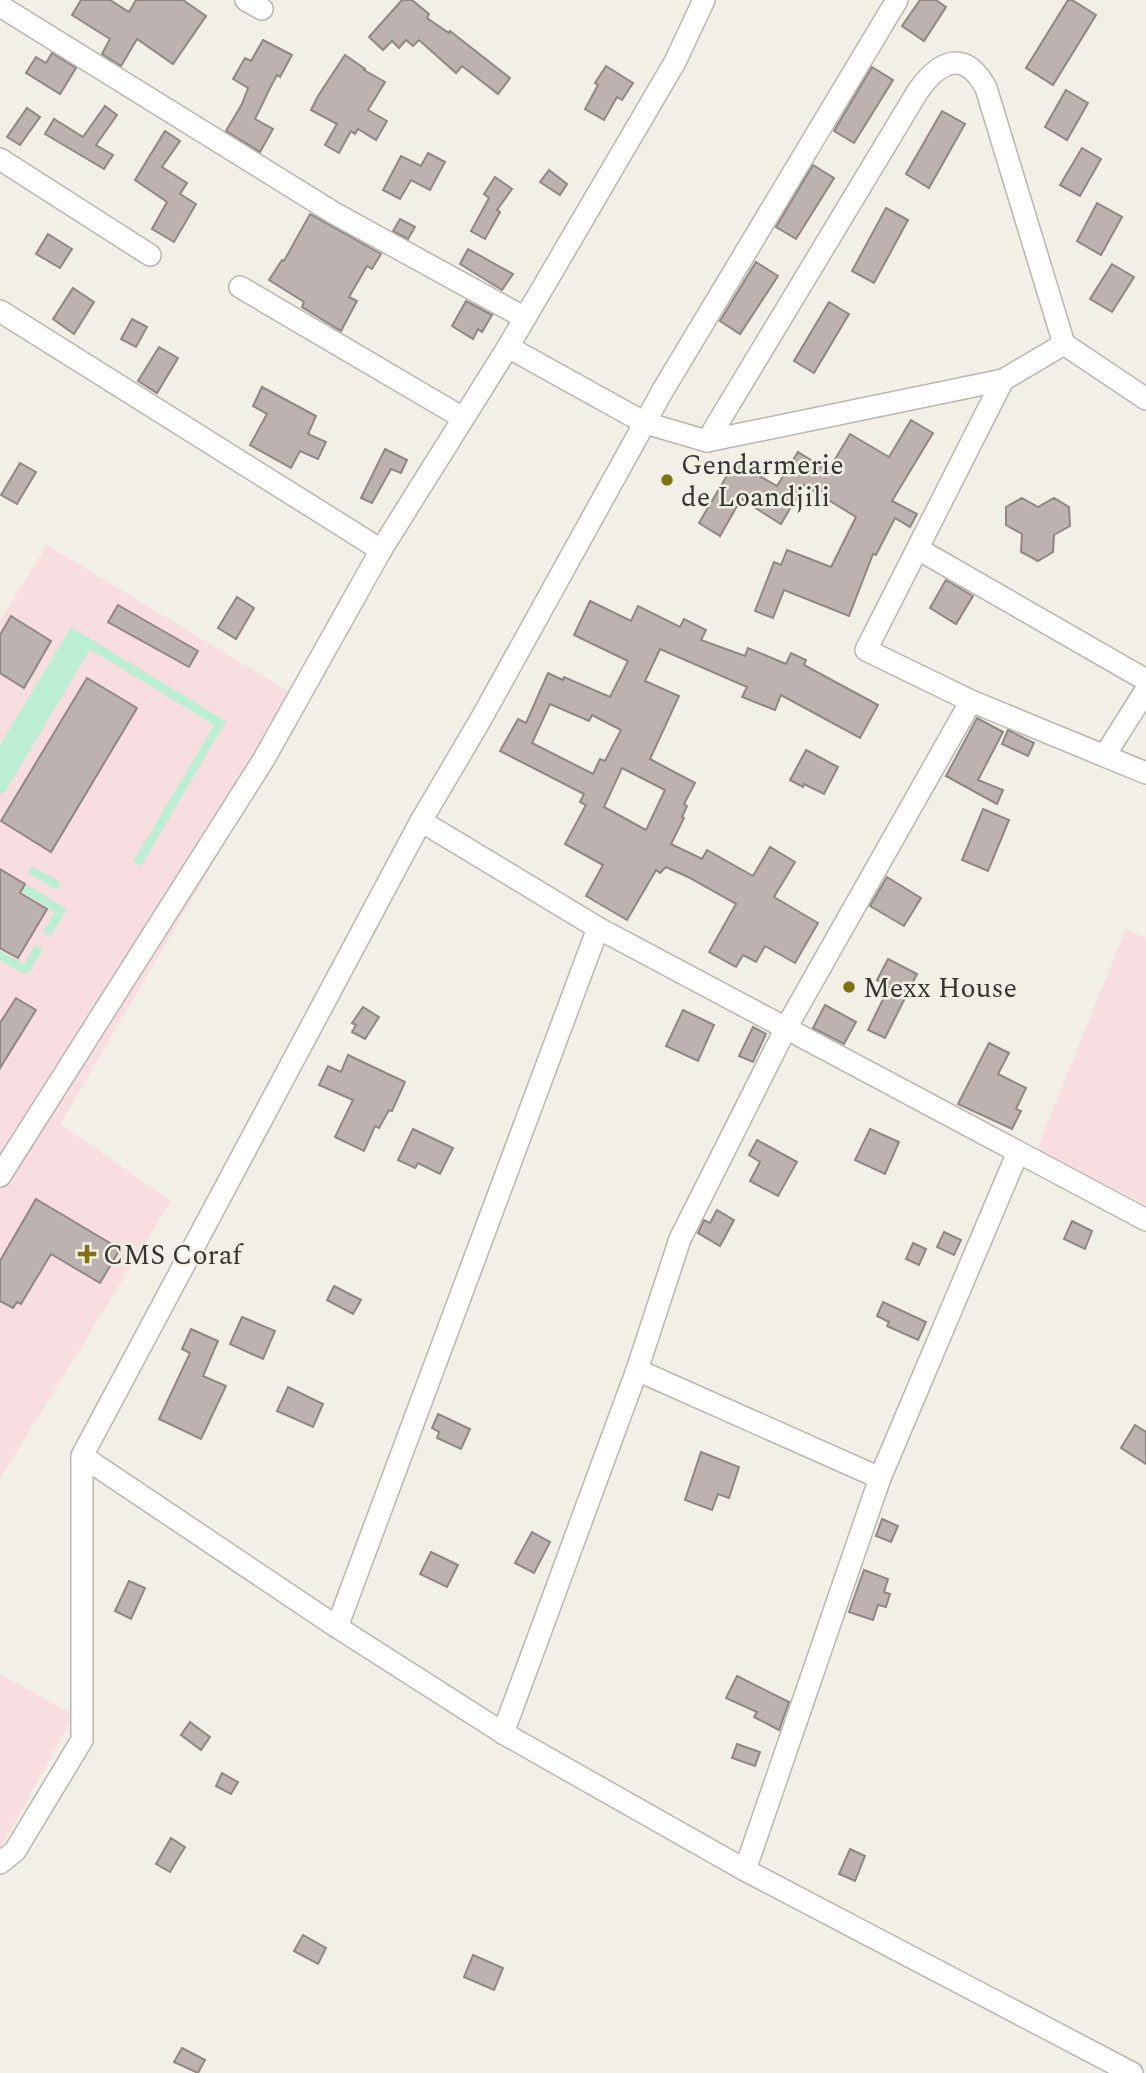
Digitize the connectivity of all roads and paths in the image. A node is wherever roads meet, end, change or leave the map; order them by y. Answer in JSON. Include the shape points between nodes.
{"nodes":[{"id":1,"x":704,"y":0,"type":"edge"},
{"id":2,"x":897,"y":0,"type":"edge"},
{"id":3,"x":0,"y":6,"type":"edge"},
{"id":4,"x":0,"y":159,"type":"edge"},
{"id":5,"x":150,"y":255,"type":"dead end"},
{"id":6,"x":240,"y":287,"type":"dead end"},
{"id":7,"x":0,"y":311,"type":"edge"},
{"id":8,"x":525,"y":318,"type":"junction"},
{"id":9,"x":1065,"y":344,"type":"junction"},
{"id":10,"x":508,"y":347,"type":"junction"},
{"id":11,"x":1003,"y":380,"type":"junction"},
{"id":12,"x":1146,"y":399,"type":"edge"},
{"id":13,"x":463,"y":418,"type":"junction"},
{"id":14,"x":645,"y":423,"type":"junction"},
{"id":15,"x":707,"y":441,"type":"junction"},
{"id":16,"x":918,"y":549,"type":"junction"},
{"id":17,"x":380,"y":550,"type":"junction"},
{"id":18,"x":1146,"y":680,"type":"edge"},
{"id":19,"x":1146,"y":690,"type":"edge"},
{"id":20,"x":971,"y":701,"type":"junction"},
{"id":21,"x":1105,"y":755,"type":"junction"},
{"id":22,"x":1146,"y":773,"type":"edge"},
{"id":23,"x":421,"y":821,"type":"junction"},
{"id":24,"x":598,"y":928,"type":"junction"},
{"id":25,"x":786,"y":1028,"type":"junction"},
{"id":26,"x":1018,"y":1152,"type":"junction"},
{"id":27,"x":0,"y":1176,"type":"edge"},
{"id":28,"x":1146,"y":1220,"type":"edge"},
{"id":29,"x":637,"y":1370,"type":"junction"},
{"id":30,"x":82,"y":1456,"type":"junction"},
{"id":31,"x":880,"y":1478,"type":"junction"},
{"id":32,"x":337,"y":1627,"type":"junction"},
{"id":33,"x":503,"y":1733,"type":"junction"},
{"id":34,"x":0,"y":1863,"type":"edge"},
{"id":35,"x":745,"y":1870,"type":"junction"},
{"id":36,"x":1132,"y":2073,"type":"edge"}],
"edges":[{"from":1,"to":8,"type":"street","via":[[675,62]]},
{"from":2,"to":14,"type":"street"},
{"from":3,"to":8,"type":"street","via":[[334,213]]},
{"from":4,"to":5,"type":"street"},
{"from":6,"to":13,"type":"street"},
{"from":7,"to":17,"type":"street"},
{"from":8,"to":10,"type":"street"},
{"from":9,"to":11,"type":"street"},
{"from":9,"to":12,"type":"street"},
{"from":9,"to":15,"type":"street","via":[[986,88],[970,66],[944,66],[930,74],[918,91]]},
{"from":10,"to":13,"type":"street"},
{"from":10,"to":14,"type":"street"},
{"from":11,"to":15,"type":"street"},
{"from":11,"to":16,"type":"street"},
{"from":13,"to":17,"type":"street"},
{"from":14,"to":15,"type":"street"},
{"from":14,"to":23,"type":"street"},
{"from":16,"to":18,"type":"street"},
{"from":16,"to":20,"type":"street","via":[[866,650]]},
{"from":17,"to":27,"type":"street","via":[[264,759]]},
{"from":19,"to":21,"type":"street"},
{"from":20,"to":21,"type":"street"},
{"from":20,"to":25,"type":"street"},
{"from":21,"to":22,"type":"street"},
{"from":23,"to":24,"type":"street"},
{"from":23,"to":30,"type":"street"},
{"from":24,"to":25,"type":"street"},
{"from":24,"to":32,"type":"street"},
{"from":25,"to":26,"type":"street"},
{"from":25,"to":29,"type":"street","via":[[680,1239]]},
{"from":26,"to":28,"type":"street"},
{"from":26,"to":31,"type":"street"},
{"from":29,"to":31,"type":"street"},
{"from":29,"to":33,"type":"street"},
{"from":30,"to":32,"type":"street"},
{"from":30,"to":34,"type":"street","via":[[82,1740],[15,1851]]},
{"from":31,"to":35,"type":"street"},
{"from":32,"to":33,"type":"street"},
{"from":33,"to":35,"type":"street"},
{"from":35,"to":36,"type":"street"}]}
